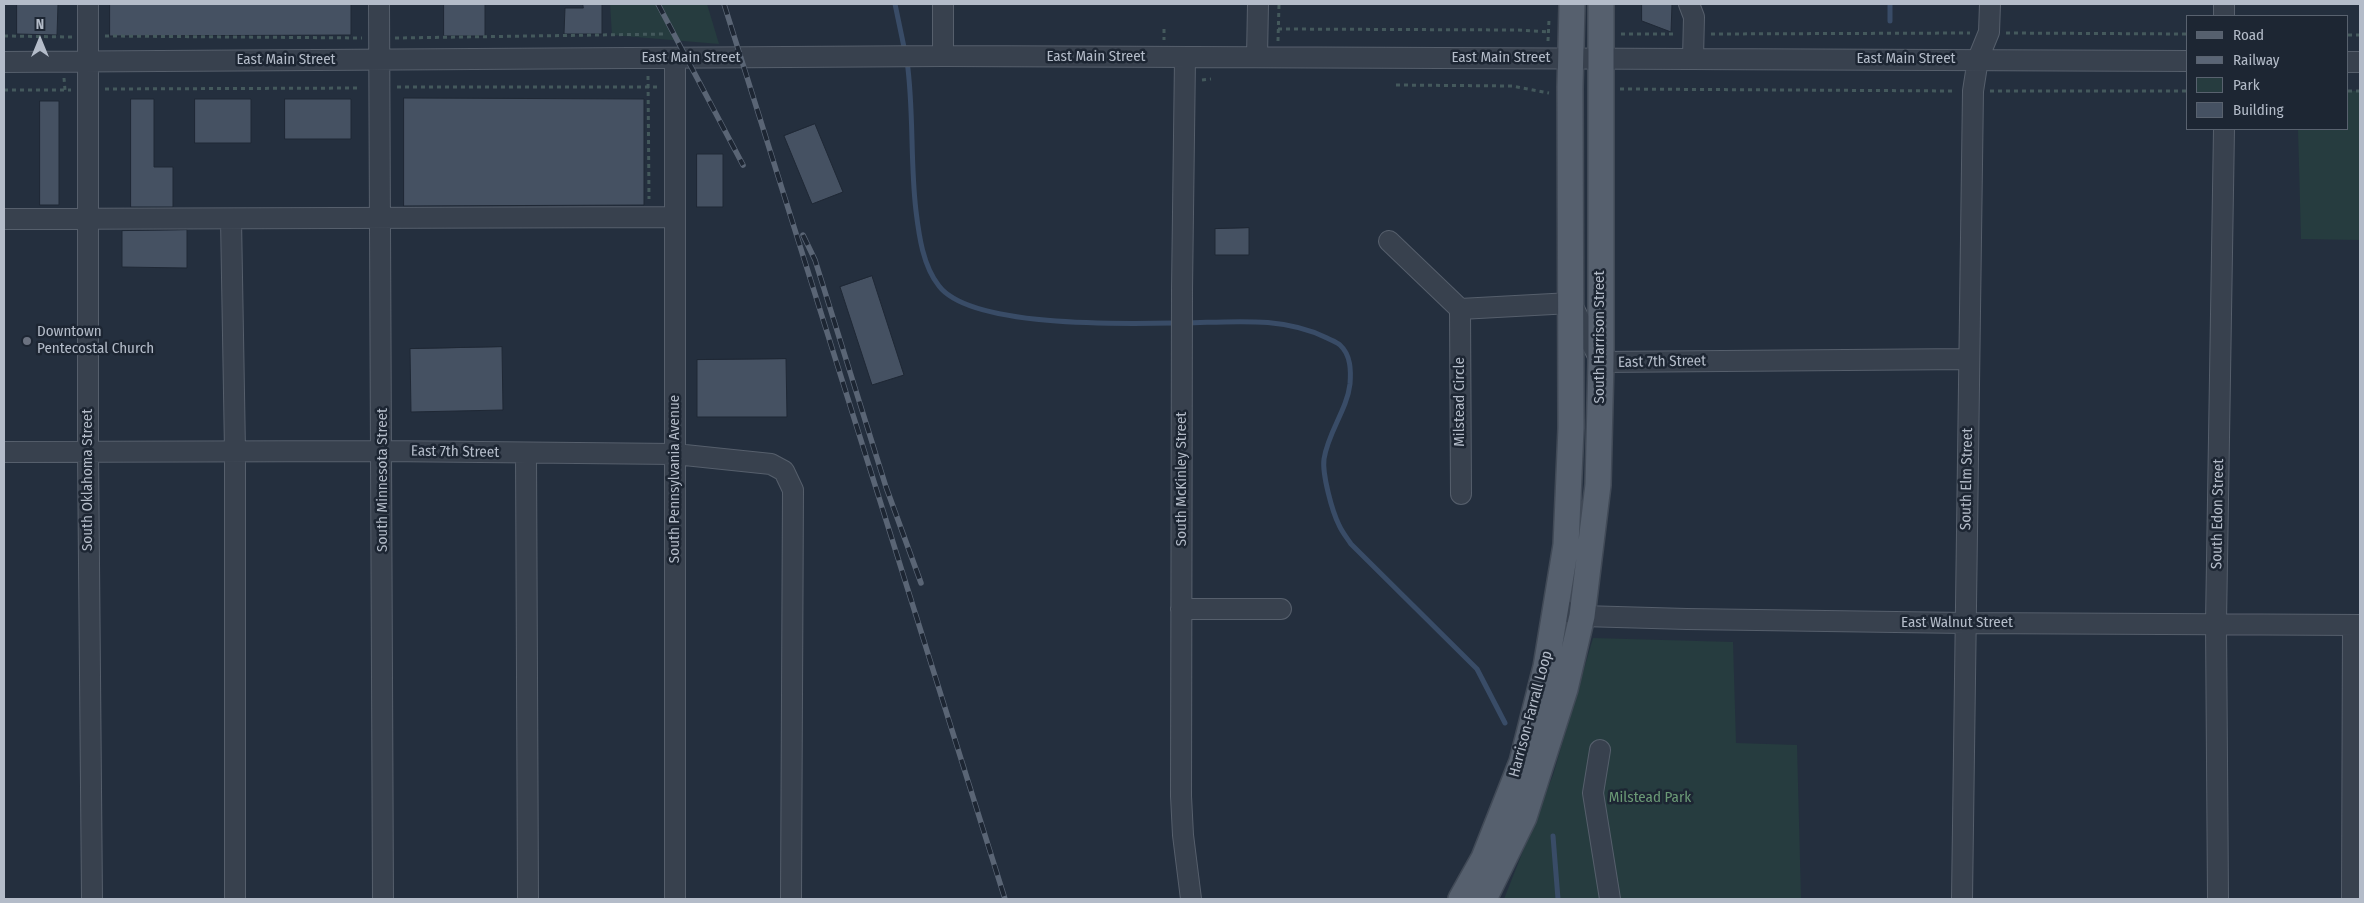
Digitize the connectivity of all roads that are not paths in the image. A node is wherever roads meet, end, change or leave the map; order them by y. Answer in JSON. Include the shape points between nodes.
{"nodes":[{"id":1,"x":88,"y":4,"type":"edge"},
{"id":2,"x":379,"y":4,"type":"edge"},
{"id":3,"x":943,"y":4,"type":"edge"},
{"id":4,"x":1258,"y":4,"type":"edge"},
{"id":5,"x":1572,"y":4,"type":"edge"},
{"id":6,"x":1601,"y":4,"type":"edge"},
{"id":7,"x":1690,"y":4,"type":"edge"},
{"id":8,"x":1990,"y":4,"type":"edge"},
{"id":9,"x":939,"y":56,"type":"junction"},
{"id":10,"x":1257,"y":57,"type":"junction"},
{"id":11,"x":675,"y":58,"type":"junction"},
{"id":12,"x":1185,"y":58,"type":"junction"},
{"id":13,"x":1571,"y":58,"type":"junction"},
{"id":14,"x":1601,"y":58,"type":"junction"},
{"id":15,"x":1693,"y":58,"type":"junction"},
{"id":16,"x":379,"y":60,"type":"junction"},
{"id":17,"x":1978,"y":60,"type":"junction"},
{"id":18,"x":2186,"y":61,"type":"edge"},
{"id":19,"x":4,"y":62,"type":"edge"},
{"id":20,"x":89,"y":62,"type":"junction"},
{"id":21,"x":2224,"y":130,"type":"edge"},
{"id":22,"x":675,"y":217,"type":"junction"},
{"id":23,"x":381,"y":218,"type":"junction"},
{"id":24,"x":4,"y":219,"type":"edge"},
{"id":25,"x":231,"y":219,"type":"junction"},
{"id":26,"x":88,"y":220,"type":"junction"},
{"id":27,"x":1389,"y":242,"type":"dead end"},
{"id":28,"x":1571,"y":303,"type":"junction"},
{"id":29,"x":1460,"y":309,"type":"junction"},
{"id":30,"x":1968,"y":359,"type":"junction"},
{"id":31,"x":1601,"y":362,"type":"junction"},
{"id":32,"x":88,"y":451,"type":"junction"},
{"id":33,"x":235,"y":451,"type":"junction"},
{"id":34,"x":383,"y":451,"type":"junction"},
{"id":35,"x":4,"y":452,"type":"edge"},
{"id":36,"x":526,"y":453,"type":"junction"},
{"id":37,"x":674,"y":454,"type":"junction"},
{"id":38,"x":1461,"y":494,"type":"dead end"},
{"id":39,"x":1555,"y":608,"type":"junction"},
{"id":40,"x":1181,"y":609,"type":"junction"},
{"id":41,"x":1281,"y":609,"type":"dead end"},
{"id":42,"x":1582,"y":616,"type":"junction"},
{"id":43,"x":1964,"y":623,"type":"junction"},
{"id":44,"x":2216,"y":623,"type":"junction"},
{"id":45,"x":2357,"y":625,"type":"edge"},
{"id":46,"x":1600,"y":750,"type":"dead end"},
{"id":47,"x":92,"y":899,"type":"edge"},
{"id":48,"x":235,"y":899,"type":"edge"},
{"id":49,"x":383,"y":899,"type":"edge"},
{"id":50,"x":528,"y":899,"type":"edge"},
{"id":51,"x":674,"y":899,"type":"edge"},
{"id":52,"x":791,"y":899,"type":"edge"},
{"id":53,"x":1191,"y":899,"type":"edge"},
{"id":54,"x":1461,"y":899,"type":"edge"},
{"id":55,"x":1484,"y":899,"type":"edge"},
{"id":56,"x":1610,"y":899,"type":"edge"},
{"id":57,"x":1962,"y":899,"type":"edge"},
{"id":58,"x":2218,"y":899,"type":"edge"},
{"id":59,"x":2352,"y":899,"type":"edge"}],
"edges":[{"from":1,"to":20,"type":"street","name":"South Oklahoma Street"},
{"from":2,"to":16,"type":"street","name":"South Minnesota Street"},
{"from":3,"to":9,"type":"street"},
{"from":4,"to":10,"type":"street"},
{"from":5,"to":13,"type":"main road","name":"South Harrison Street"},
{"from":6,"to":14,"type":"main road","name":"South Harrison Street"},
{"from":7,"to":15,"type":"street","via":[[1694,17]]},
{"from":8,"to":17,"type":"street","name":"South Elm Street","via":[[1989,32]]},
{"from":9,"to":11,"type":"street","name":"East Main Street"},
{"from":9,"to":12,"type":"street","name":"East Main Street"},
{"from":10,"to":12,"type":"street","name":"East Main Street"},
{"from":10,"to":13,"type":"street","name":"East Main Street"},
{"from":11,"to":16,"type":"street","name":"East Main Street"},
{"from":11,"to":22,"type":"street","name":"South Pennsylvania Avenue"},
{"from":12,"to":40,"type":"street","name":"South McKinley Street"},
{"from":13,"to":14,"type":"street","name":"East Main Street"},
{"from":13,"to":28,"type":"main road","name":"South Harrison Street"},
{"from":14,"to":15,"type":"street","name":"East Main Street"},
{"from":14,"to":31,"type":"main road","name":"South Harrison Street"},
{"from":15,"to":17,"type":"street","name":"East Main Street"},
{"from":16,"to":20,"type":"street","name":"East Main Street"},
{"from":16,"to":23,"type":"street","name":"South Minnesota Street"},
{"from":17,"to":18,"type":"street","name":"East Main Street"},
{"from":17,"to":30,"type":"street","name":"South Elm Street","via":[[1973,91]]},
{"from":19,"to":20,"type":"street","name":"East Main Street"},
{"from":20,"to":26,"type":"street","name":"South Oklahoma Street"},
{"from":21,"to":44,"type":"street","name":"South Edon Street"},
{"from":22,"to":23,"type":"street"},
{"from":22,"to":37,"type":"street","name":"South Pennsylvania Avenue"},
{"from":23,"to":25,"type":"street"},
{"from":23,"to":34,"type":"street","name":"South Minnesota Street"},
{"from":24,"to":26,"type":"street"},
{"from":25,"to":26,"type":"street"},
{"from":25,"to":33,"type":"street"},
{"from":26,"to":32,"type":"street","name":"South Oklahoma Street"},
{"from":27,"to":29,"type":"street"},
{"from":28,"to":29,"type":"street"},
{"from":28,"to":31,"type":"street","name":"East 7th Street"},
{"from":28,"to":39,"type":"main road","name":"South Harrison Street","via":[[1567,526]]},
{"from":29,"to":38,"type":"street","name":"Milstead Circle"},
{"from":30,"to":31,"type":"street","name":"East 7th Street"},
{"from":30,"to":43,"type":"street","name":"South Elm Street"},
{"from":31,"to":42,"type":"main road","name":"South Harrison Street","via":[[1598,485]]},
{"from":32,"to":33,"type":"street","name":"East 7th Street"},
{"from":32,"to":35,"type":"street","name":"East 7th Street"},
{"from":32,"to":47,"type":"street","name":"South Oklahoma Street"},
{"from":33,"to":34,"type":"street","name":"East 7th Street"},
{"from":33,"to":48,"type":"street"},
{"from":34,"to":36,"type":"street","name":"East 7th Street"},
{"from":34,"to":49,"type":"street","name":"South Minnesota Street"},
{"from":36,"to":37,"type":"street","name":"East 7th Street"},
{"from":36,"to":50,"type":"street"},
{"from":37,"to":51,"type":"street","name":"South Pennsylvania Avenue"},
{"from":37,"to":52,"type":"street","name":"East 7th Street","via":[[771,464],[784,471],[793,490]]},
{"from":39,"to":42,"type":"street","name":"East Walnut Street"},
{"from":39,"to":54,"type":"main road","name":"Harrison-Farrall Loop","via":[[1546,667],[1522,762],[1484,858]]},
{"from":40,"to":41,"type":"street"},
{"from":40,"to":53,"type":"street","name":"South McKinley Street","via":[[1181,796]]},
{"from":42,"to":43,"type":"street","name":"East Walnut Street"},
{"from":42,"to":55,"type":"main road","name":"Harrison-Farrall Loop","via":[[1565,689],[1524,817]]},
{"from":43,"to":44,"type":"street","name":"East Walnut Street"},
{"from":43,"to":57,"type":"street","name":"South Elm Street"},
{"from":44,"to":45,"type":"street","name":"East Walnut Street"},
{"from":44,"to":58,"type":"street","name":"South Edon Street"},
{"from":45,"to":59,"type":"street"},
{"from":46,"to":56,"type":"street","via":[[1593,793]]}]}
